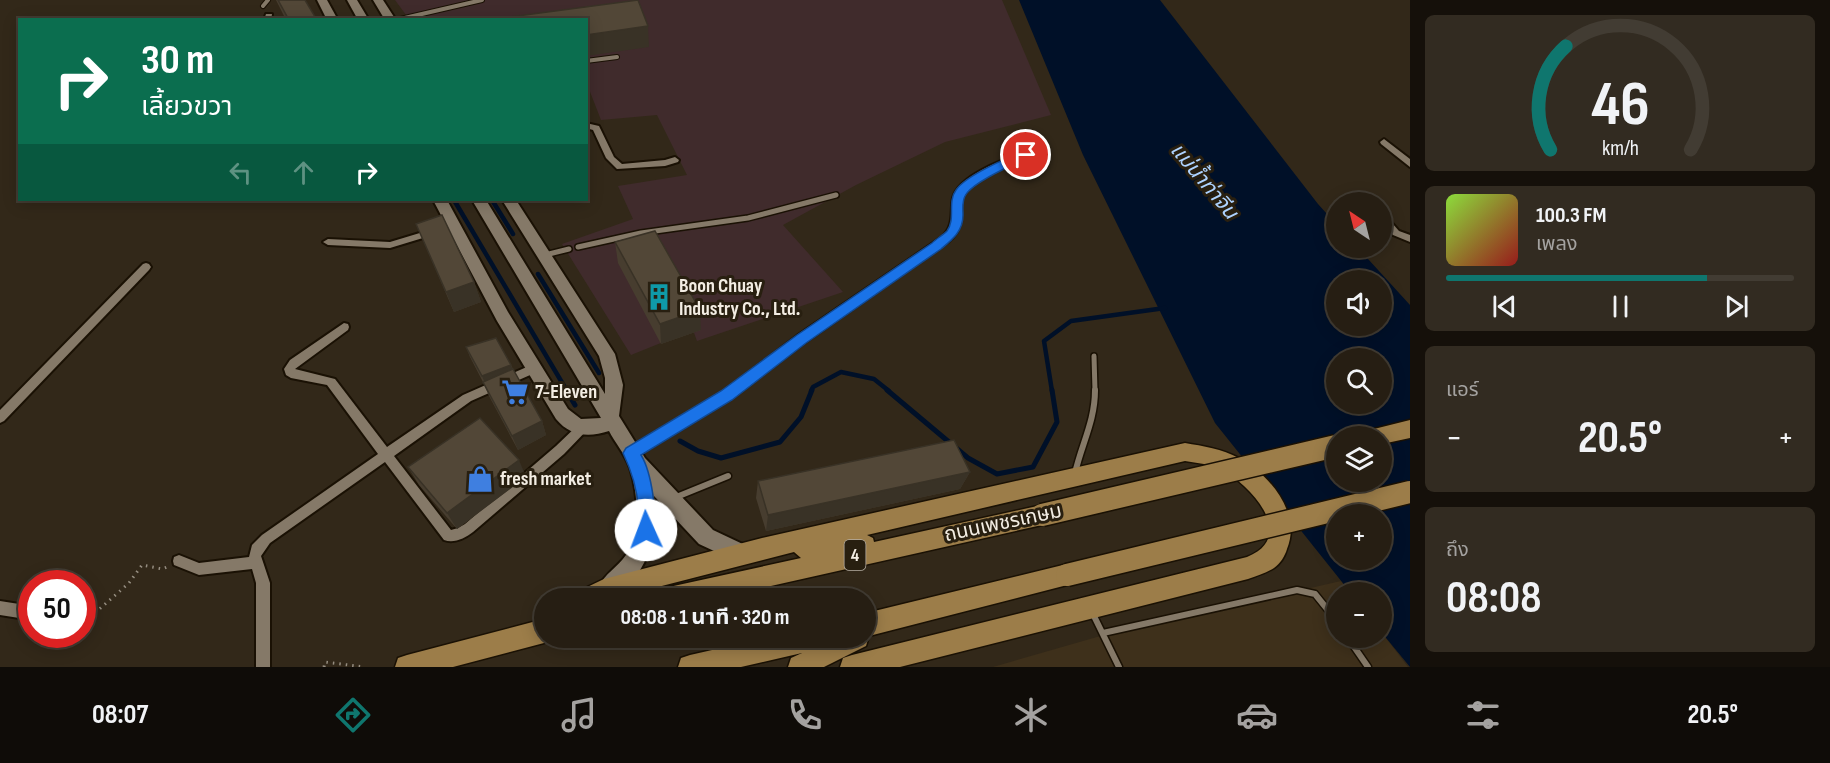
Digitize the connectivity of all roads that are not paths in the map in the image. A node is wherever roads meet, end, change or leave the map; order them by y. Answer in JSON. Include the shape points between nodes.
{"nodes":[{"id":1,"x":268,"y":0,"type":"edge"},
{"id":2,"x":322,"y":0,"type":"edge"},
{"id":3,"x":351,"y":0,"type":"edge"},
{"id":4,"x":378,"y":0,"type":"edge"},
{"id":5,"x":482,"y":0,"type":"edge"},
{"id":6,"x":263,"y":6,"type":"dead end"},
{"id":7,"x":332,"y":18,"type":"edge"},
{"id":8,"x":363,"y":18,"type":"edge"},
{"id":9,"x":392,"y":18,"type":"edge"},
{"id":10,"x":402,"y":18,"type":"edge"},
{"id":11,"x":617,"y":57,"type":"dead end"},
{"id":12,"x":588,"y":62,"type":"edge"},
{"id":13,"x":588,"y":126,"type":"edge"},
{"id":14,"x":1384,"y":142,"type":"dead end"},
{"id":15,"x":1026,"y":155,"type":"dead end"},
{"id":16,"x":675,"y":160,"type":"dead end"},
{"id":17,"x":1410,"y":164,"type":"edge"},
{"id":18,"x":836,"y":195,"type":"dead end"},
{"id":19,"x":441,"y":201,"type":"edge"},
{"id":20,"x":480,"y":201,"type":"edge"},
{"id":21,"x":510,"y":201,"type":"edge"},
{"id":22,"x":453,"y":224,"type":"junction"},
{"id":23,"x":1392,"y":228,"type":"edge"},
{"id":24,"x":1410,"y":239,"type":"edge"},
{"id":25,"x":328,"y":242,"type":"dead end"},
{"id":26,"x":578,"y":247,"type":"dead end"},
{"id":27,"x":569,"y":249,"type":"dead end"},
{"id":28,"x":542,"y":250,"type":"junction"},
{"id":29,"x":514,"y":256,"type":"junction"},
{"id":30,"x":146,"y":267,"type":"dead end"},
{"id":31,"x":344,"y":327,"type":"dead end"},
{"id":32,"x":1094,"y":356,"type":"dead end"},
{"id":33,"x":533,"y":369,"type":"junction"},
{"id":34,"x":0,"y":418,"type":"edge"},
{"id":35,"x":611,"y":419,"type":"junction"},
{"id":36,"x":583,"y":428,"type":"junction"},
{"id":37,"x":1410,"y":429,"type":"edge"},
{"id":38,"x":1392,"y":433,"type":"edge"},
{"id":39,"x":1326,"y":448,"type":"edge"},
{"id":40,"x":388,"y":455,"type":"junction"},
{"id":41,"x":634,"y":458,"type":"junction"},
{"id":42,"x":728,"y":476,"type":"dead end"},
{"id":43,"x":1073,"y":478,"type":"junction"},
{"id":44,"x":1410,"y":492,"type":"edge"},
{"id":45,"x":669,"y":500,"type":"junction"},
{"id":46,"x":901,"y":545,"type":"junction"},
{"id":47,"x":752,"y":551,"type":"junction"},
{"id":48,"x":179,"y":561,"type":"road end"},
{"id":49,"x":256,"y":562,"type":"junction"},
{"id":50,"x":606,"y":588,"type":"edge"},
{"id":51,"x":619,"y":588,"type":"edge"},
{"id":52,"x":713,"y":588,"type":"edge"},
{"id":53,"x":1326,"y":607,"type":"edge"},
{"id":54,"x":0,"y":608,"type":"edge"},
{"id":55,"x":1090,"y":608,"type":"junction"},
{"id":56,"x":18,"y":611,"type":"edge"},
{"id":57,"x":910,"y":615,"type":"junction"},
{"id":58,"x":876,"y":623,"type":"edge"},
{"id":59,"x":534,"y":627,"type":"edge"},
{"id":60,"x":876,"y":630,"type":"edge"},
{"id":61,"x":1103,"y":633,"type":"junction"},
{"id":62,"x":534,"y":634,"type":"edge"},
{"id":63,"x":509,"y":640,"type":"junction"},
{"id":64,"x":771,"y":648,"type":"edge"},
{"id":65,"x":834,"y":648,"type":"edge"},
{"id":66,"x":1355,"y":648,"type":"edge"},
{"id":67,"x":263,"y":667,"type":"edge"},
{"id":68,"x":407,"y":667,"type":"edge"},
{"id":69,"x":690,"y":667,"type":"edge"},
{"id":70,"x":800,"y":667,"type":"edge"},
{"id":71,"x":852,"y":667,"type":"edge"},
{"id":72,"x":1119,"y":667,"type":"edge"},
{"id":73,"x":1368,"y":667,"type":"edge"}],
"edges":[{"from":1,"to":6,"type":"lane"},
{"from":2,"to":7,"type":"main road"},
{"from":3,"to":8,"type":"main road"},
{"from":4,"to":9,"type":"main road"},
{"from":5,"to":10,"type":"lane"},
{"from":11,"to":12,"type":"lane"},
{"from":13,"to":16,"type":"street","via":[[596,128],[610,158],[620,167]]},
{"from":14,"to":17,"type":"street"},
{"from":15,"to":41,"type":"street","via":[[993,169],[961,191],[957,223],[936,246]]},
{"from":18,"to":26,"type":"lane","via":[[748,218],[641,233]]},
{"from":19,"to":22,"type":"main road"},
{"from":20,"to":29,"type":"main road"},
{"from":21,"to":28,"type":"main road"},
{"from":22,"to":25,"type":"street","via":[[390,245]]},
{"from":22,"to":33,"type":"main road"},
{"from":23,"to":24,"type":"street"},
{"from":27,"to":28,"type":"lane"},
{"from":28,"to":29,"type":"main road"},
{"from":28,"to":35,"type":"main road","via":[[607,354],[615,376]]},
{"from":29,"to":35,"type":"main road"},
{"from":30,"to":34,"type":"street"},
{"from":31,"to":40,"type":"street","via":[[294,363],[290,372],[331,382]]},
{"from":32,"to":43,"type":"lane","via":[[1093,421]]},
{"from":33,"to":36,"type":"main road","via":[[563,415]]},
{"from":33,"to":40,"type":"street","via":[[474,393]]},
{"from":35,"to":36,"type":"main road"},
{"from":35,"to":41,"type":"main road"},
{"from":36,"to":40,"type":"street","via":[[469,528],[453,536],[448,536]]},
{"from":37,"to":38,"type":"main road"},
{"from":39,"to":46,"type":"main road","name":"ถนนเพชรเกษม","number":"4","bridge":true},
{"from":40,"to":49,"type":"street","via":[[266,539],[257,549]]},
{"from":41,"to":45,"type":"main road"},
{"from":41,"to":50,"type":"main road","via":[[646,505],[646,530],[632,564]]},
{"from":42,"to":45,"type":"lane"},
{"from":43,"to":47,"type":"main road"},
{"from":43,"to":55,"type":"main road","via":[[1185,452],[1215,457],[1253,479],[1272,503],[1281,525],[1279,546],[1267,560]]},
{"from":44,"to":57,"type":"main road","bridge":true},
{"from":45,"to":47,"type":"main road","via":[[706,537]]},
{"from":46,"to":47,"type":"main road"},
{"from":46,"to":52,"type":"main road","name":"ถนนเพชรเกษม","number":"4"},
{"from":47,"to":51,"type":"main road"},
{"from":48,"to":49,"type":"street","via":[[199,569]]},
{"from":49,"to":67,"type":"street","via":[[263,583]]},
{"from":53,"to":61,"type":"lane","via":[[1316,594],[1297,590]]},
{"from":54,"to":56,"type":"street"},
{"from":55,"to":61,"type":"lane"},
{"from":55,"to":71,"type":"main road"},
{"from":57,"to":58,"type":"main road"},
{"from":57,"to":60,"type":"main road"},
{"from":59,"to":63,"type":"main road"},
{"from":61,"to":72,"type":"lane"},
{"from":62,"to":63,"type":"main road"},
{"from":63,"to":68,"type":"main road"},
{"from":64,"to":69,"type":"main road"},
{"from":65,"to":70,"type":"main road"},
{"from":66,"to":73,"type":"lane"}]}
